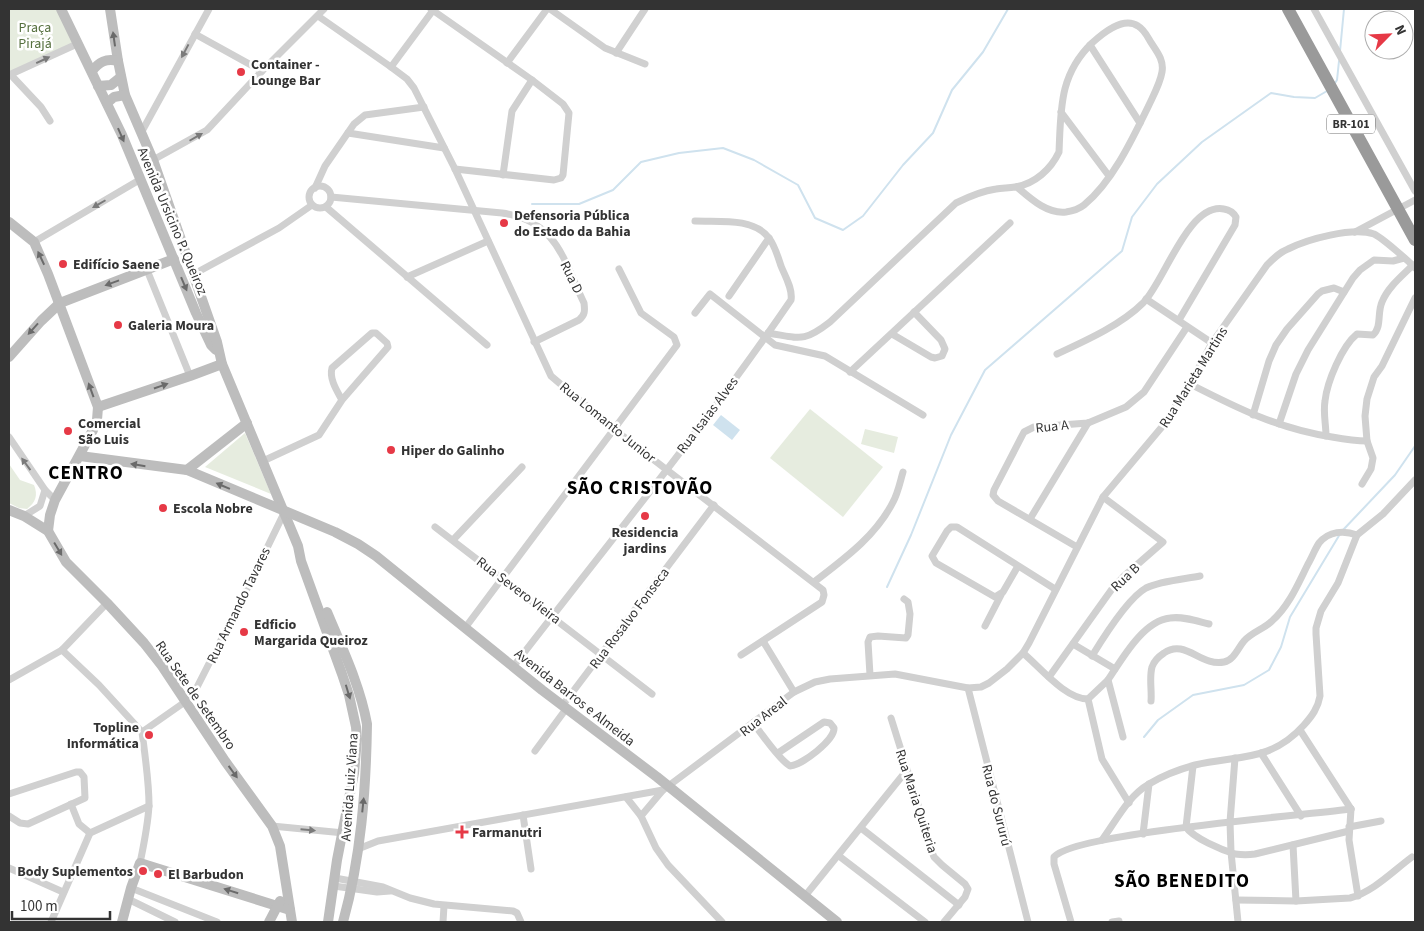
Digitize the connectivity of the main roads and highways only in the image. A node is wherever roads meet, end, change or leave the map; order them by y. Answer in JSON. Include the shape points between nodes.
{"nodes":[{"id":1,"x":1288,"y":9,"type":"edge"},
{"id":2,"x":1415,"y":240,"type":"edge"}],
"edges":[{"from":1,"to":2,"type":"highway","number":"BR-101"}]}
